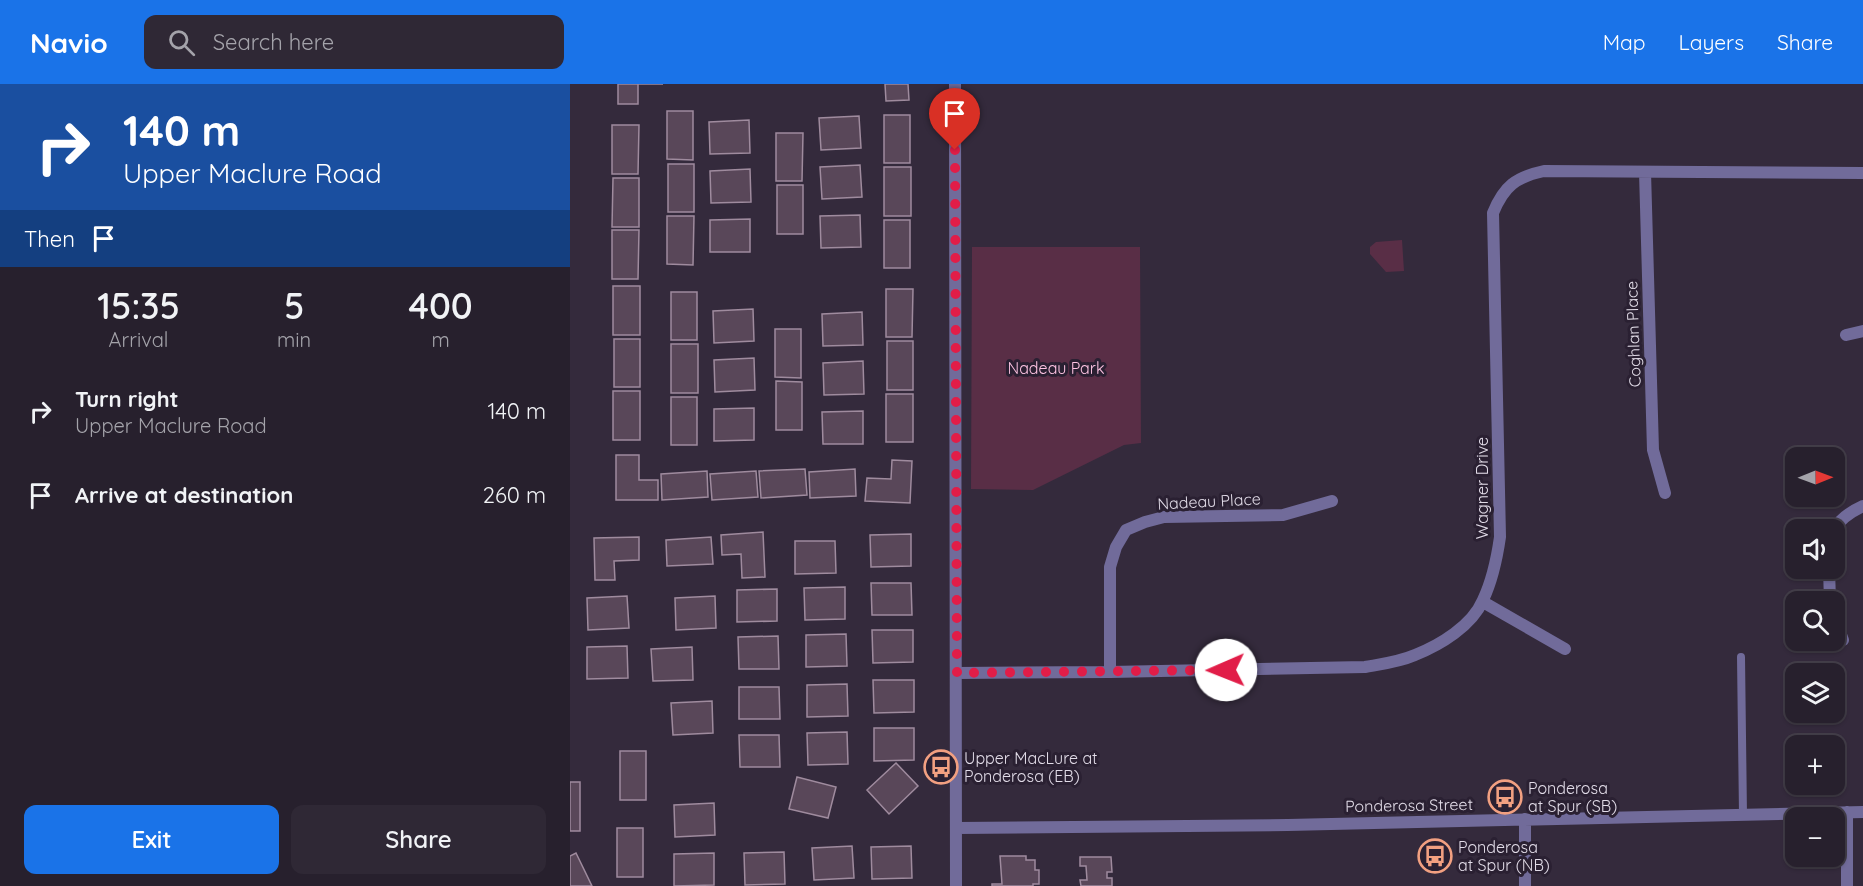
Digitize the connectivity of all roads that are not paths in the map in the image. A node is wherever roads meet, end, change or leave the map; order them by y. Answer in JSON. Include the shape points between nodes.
{"nodes":[{"id":1,"x":955,"y":84,"type":"edge"},
{"id":2,"x":1645,"y":172,"type":"junction"},
{"id":3,"x":1863,"y":173,"type":"edge"},
{"id":4,"x":1863,"y":331,"type":"edge"},
{"id":5,"x":1846,"y":336,"type":"dead end"},
{"id":6,"x":1665,"y":493,"type":"dead end"},
{"id":7,"x":1332,"y":501,"type":"dead end"},
{"id":8,"x":1863,"y":506,"type":"edge"},
{"id":9,"x":1844,"y":519,"type":"edge"},
{"id":10,"x":1483,"y":602,"type":"junction"},
{"id":11,"x":1564,"y":649,"type":"dead end"},
{"id":12,"x":1741,"y":657,"type":"dead end"},
{"id":13,"x":1110,"y":672,"type":"junction"},
{"id":14,"x":957,"y":673,"type":"junction"},
{"id":15,"x":1847,"y":812,"type":"junction"},
{"id":16,"x":1863,"y":812,"type":"edge"},
{"id":17,"x":1743,"y":815,"type":"junction"},
{"id":18,"x":1525,"y":819,"type":"junction"},
{"id":19,"x":957,"y":828,"type":"junction"},
{"id":20,"x":956,"y":886,"type":"edge"},
{"id":21,"x":1525,"y":886,"type":"edge"},
{"id":22,"x":1847,"y":886,"type":"edge"}],
"edges":[{"from":1,"to":14,"type":"street"},
{"from":2,"to":3,"type":"street","name":"Wagner Drive"},
{"from":2,"to":6,"type":"street","name":"Coghlan Place","via":[[1653,450]]},
{"from":2,"to":10,"type":"street","name":"Wagner Drive","via":[[1544,171],[1527,175],[1511,184],[1493,213],[1500,537]]},
{"from":4,"to":5,"type":"street"},
{"from":7,"to":13,"type":"street","name":"Nadeau Place","via":[[1283,515],[1164,518],[1126,530],[1110,567]]},
{"from":8,"to":9,"type":"street"},
{"from":10,"to":11,"type":"street"},
{"from":10,"to":13,"type":"street","name":"Wagner Drive","via":[[1452,635],[1415,655],[1392,662],[1365,667]]},
{"from":12,"to":17,"type":"lane"},
{"from":13,"to":14,"type":"street","name":"Wagner Drive"},
{"from":14,"to":19,"type":"street"},
{"from":15,"to":16,"type":"street","name":"Ponderosa Street"},
{"from":15,"to":17,"type":"street","name":"Ponderosa Street"},
{"from":15,"to":22,"type":"street"},
{"from":17,"to":18,"type":"street","name":"Ponderosa Street"},
{"from":18,"to":19,"type":"street","name":"Ponderosa Street"},
{"from":18,"to":21,"type":"street"},
{"from":19,"to":20,"type":"street"}]}
